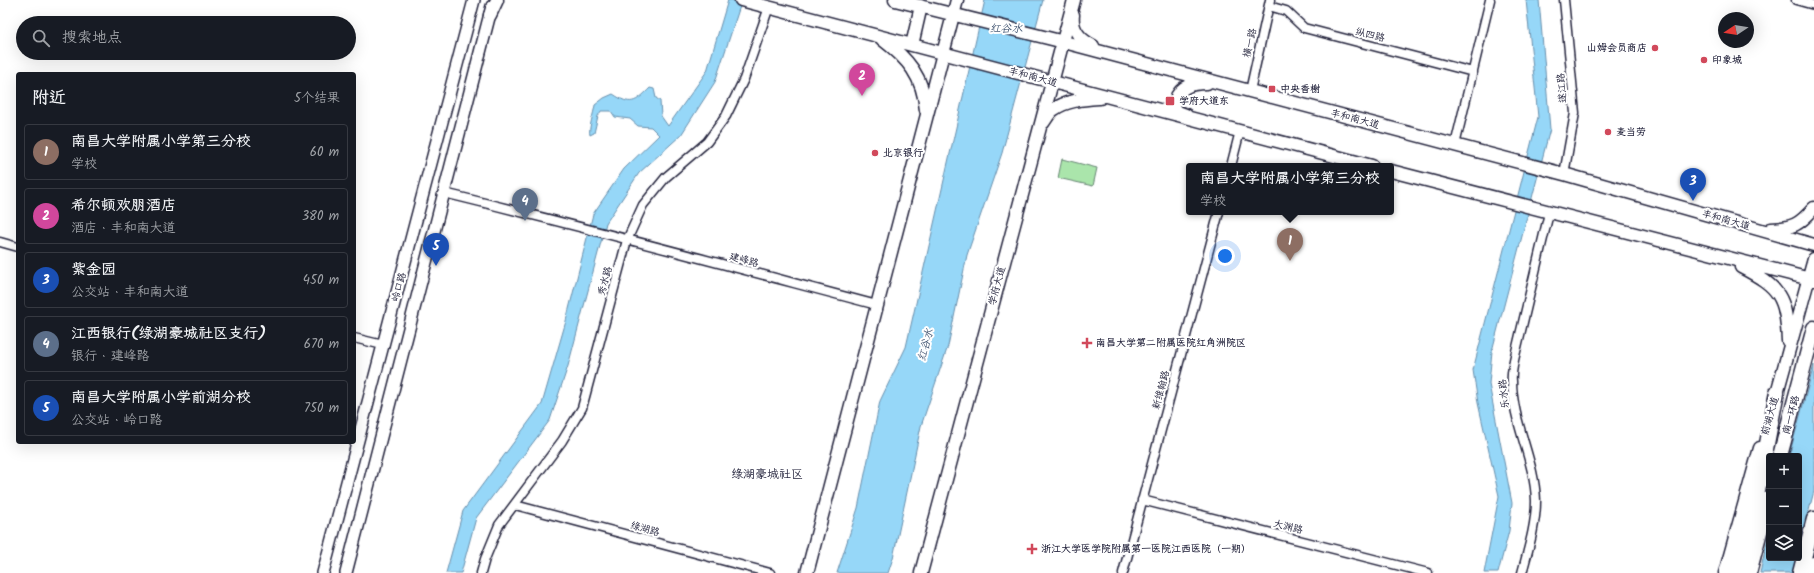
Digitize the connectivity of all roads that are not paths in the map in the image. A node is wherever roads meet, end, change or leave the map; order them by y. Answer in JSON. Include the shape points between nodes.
{"nodes":[{"id":1,"x":474,"y":0,"type":"edge"},
{"id":2,"x":494,"y":0,"type":"edge"},
{"id":3,"x":497,"y":0,"type":"edge"},
{"id":4,"x":895,"y":0,"type":"edge"},
{"id":5,"x":956,"y":0,"type":"edge"},
{"id":6,"x":1074,"y":0,"type":"edge"},
{"id":7,"x":1490,"y":0,"type":"edge"},
{"id":8,"x":1564,"y":0,"type":"edge"},
{"id":9,"x":1796,"y":0,"type":"edge"},
{"id":10,"x":743,"y":1,"type":"edge"},
{"id":11,"x":920,"y":3,"type":"edge"},
{"id":12,"x":1270,"y":3,"type":"edge"},
{"id":13,"x":1814,"y":4,"type":"edge"},
{"id":14,"x":769,"y":7,"type":"junction"},
{"id":15,"x":958,"y":15,"type":"junction"},
{"id":16,"x":490,"y":16,"type":"junction"},
{"id":17,"x":878,"y":36,"type":"junction"},
{"id":18,"x":1064,"y":42,"type":"junction"},
{"id":19,"x":912,"y":45,"type":"junction"},
{"id":20,"x":943,"y":53,"type":"junction"},
{"id":21,"x":1116,"y":56,"type":"junction"},
{"id":22,"x":1473,"y":72,"type":"junction"},
{"id":23,"x":1052,"y":82,"type":"junction"},
{"id":24,"x":1220,"y":83,"type":"junction"},
{"id":25,"x":1250,"y":91,"type":"junction"},
{"id":26,"x":1111,"y":97,"type":"junction"},
{"id":27,"x":926,"y":118,"type":"junction"},
{"id":28,"x":1209,"y":123,"type":"junction"},
{"id":29,"x":1040,"y":127,"type":"junction"},
{"id":30,"x":1240,"y":131,"type":"junction"},
{"id":31,"x":1455,"y":145,"type":"junction"},
{"id":32,"x":1232,"y":163,"type":"edge"},
{"id":33,"x":1361,"y":163,"type":"edge"},
{"id":34,"x":1394,"y":172,"type":"edge"},
{"id":35,"x":1564,"y":174,"type":"junction"},
{"id":36,"x":444,"y":193,"type":"junction"},
{"id":37,"x":1814,"y":208,"type":"edge"},
{"id":38,"x":1549,"y":212,"type":"junction"},
{"id":39,"x":1217,"y":215,"type":"edge"},
{"id":40,"x":1759,"y":229,"type":"junction"},
{"id":41,"x":627,"y":240,"type":"junction"},
{"id":42,"x":0,"y":242,"type":"edge"},
{"id":43,"x":1814,"y":245,"type":"edge"},
{"id":44,"x":16,"y":246,"type":"edge"},
{"id":45,"x":1720,"y":256,"type":"junction"},
{"id":46,"x":1814,"y":259,"type":"edge"},
{"id":47,"x":1812,"y":280,"type":"edge"},
{"id":48,"x":877,"y":305,"type":"junction"},
{"id":49,"x":1814,"y":328,"type":"edge"},
{"id":50,"x":356,"y":339,"type":"edge"},
{"id":51,"x":383,"y":346,"type":"junction"},
{"id":52,"x":1788,"y":353,"type":"junction"},
{"id":53,"x":1777,"y":392,"type":"junction"},
{"id":54,"x":1781,"y":453,"type":"edge"},
{"id":55,"x":1142,"y":500,"type":"junction"},
{"id":56,"x":516,"y":505,"type":"junction"},
{"id":57,"x":1766,"y":509,"type":"edge"},
{"id":58,"x":1814,"y":519,"type":"edge"},
{"id":59,"x":1814,"y":564,"type":"edge"},
{"id":60,"x":323,"y":573,"type":"edge"},
{"id":61,"x":346,"y":573,"type":"edge"},
{"id":62,"x":481,"y":573,"type":"edge"},
{"id":63,"x":770,"y":573,"type":"edge"},
{"id":64,"x":807,"y":573,"type":"edge"},
{"id":65,"x":921,"y":573,"type":"edge"},
{"id":66,"x":1123,"y":573,"type":"edge"},
{"id":67,"x":1428,"y":573,"type":"edge"},
{"id":68,"x":1522,"y":573,"type":"edge"},
{"id":69,"x":1725,"y":573,"type":"edge"},
{"id":70,"x":1736,"y":573,"type":"edge"},
{"id":71,"x":1749,"y":573,"type":"edge"},
{"id":72,"x":1800,"y":573,"type":"edge"},
{"id":73,"x":1812,"y":573,"type":"edge"}],
"edges":[{"from":1,"to":51,"type":"street","name":"岭口路"},
{"from":2,"to":16,"type":"street","name":"岭口路"},
{"from":3,"to":16,"type":"main road"},
{"from":4,"to":11,"type":"main road","name":"丰和南大道"},
{"from":5,"to":15,"type":"main road"},
{"from":6,"to":18,"type":"main road","name":"学府大道"},
{"from":6,"to":21,"type":"main road","via":[[1072,20],[1075,31],[1082,41]]},
{"from":7,"to":22,"type":"street"},
{"from":8,"to":35,"type":"street","name":"遂江路","via":[[1575,114]]},
{"from":9,"to":13,"type":"street"},
{"from":10,"to":14,"type":"main road","name":"丰和南大道"},
{"from":11,"to":15,"type":"main road","name":"丰和南大道"},
{"from":11,"to":19,"type":"main road"},
{"from":12,"to":22,"type":"street","name":"纵四路","via":[[1286,11],[1304,28]]},
{"from":12,"to":25,"type":"street","name":"横一路"},
{"from":14,"to":17,"type":"main road","name":"丰和南大道"},
{"from":14,"to":41,"type":"street","name":"秀水路","via":[[744,79],[726,116],[707,142],[666,177],[643,205]]},
{"from":15,"to":18,"type":"main road","name":"丰和南大道"},
{"from":15,"to":20,"type":"main road"},
{"from":16,"to":36,"type":"street","name":"岭口路"},
{"from":17,"to":19,"type":"main road","name":"丰和南大道"},
{"from":17,"to":27,"type":"main road","via":[[900,53],[913,68],[922,86]]},
{"from":18,"to":21,"type":"main road","name":"丰和南大道"},
{"from":18,"to":23,"type":"main road","name":"学府大道"},
{"from":19,"to":20,"type":"main road","name":"丰和南大道"},
{"from":20,"to":23,"type":"main road","name":"丰和南大道"},
{"from":20,"to":27,"type":"main road"},
{"from":21,"to":24,"type":"main road","name":"丰和南大道"},
{"from":22,"to":31,"type":"street"},
{"from":23,"to":26,"type":"main road","name":"丰和南大道"},
{"from":23,"to":29,"type":"main road","name":"学府大道"},
{"from":24,"to":25,"type":"main road","name":"丰和南大道"},
{"from":24,"to":28,"type":"main road","via":[[1197,83],[1186,86],[1174,99],[1174,108],[1178,112]]},
{"from":25,"to":31,"type":"main road","name":"丰和南大道"},
{"from":26,"to":28,"type":"main road","name":"丰和南大道"},
{"from":26,"to":29,"type":"main road","via":[[1082,99],[1065,104],[1052,110]]},
{"from":27,"to":48,"type":"main road"},
{"from":28,"to":30,"type":"main road","name":"丰和南大道"},
{"from":29,"to":65,"type":"main road","name":"学府大道"},
{"from":30,"to":32,"type":"street"},
{"from":30,"to":33,"type":"main road","name":"丰和南大道"},
{"from":31,"to":35,"type":"main road","name":"丰和南大道"},
{"from":34,"to":38,"type":"main road"},
{"from":35,"to":40,"type":"main road","name":"丰和南大道"},
{"from":36,"to":41,"type":"street","name":"建峰路","via":[[589,228]]},
{"from":36,"to":61,"type":"street","name":"岭口路"},
{"from":37,"to":40,"type":"main road","via":[[1802,222],[1788,228]]},
{"from":38,"to":45,"type":"main road"},
{"from":38,"to":68,"type":"street","name":"乐水路","via":[[1514,360],[1512,380],[1536,500],[1535,522]]},
{"from":39,"to":55,"type":"street","name":"新维翰路"},
{"from":40,"to":43,"type":"main road","name":"丰和南大道"},
{"from":41,"to":48,"type":"street","name":"建峰路"},
{"from":41,"to":56,"type":"street","name":"秀水路","via":[[582,408],[562,441]]},
{"from":42,"to":44,"type":"street"},
{"from":45,"to":47,"type":"main road"},
{"from":45,"to":52,"type":"main road","via":[[1761,277],[1784,302]]},
{"from":46,"to":47,"type":"main road","name":"前湖大道"},
{"from":47,"to":52,"type":"main road","name":"前湖大道"},
{"from":48,"to":64,"type":"main road"},
{"from":49,"to":54,"type":"highway","name":"南一环路"},
{"from":50,"to":51,"type":"street"},
{"from":51,"to":60,"type":"street","name":"岭口路"},
{"from":52,"to":53,"type":"main road","name":"前湖大道"},
{"from":53,"to":69,"type":"main road","name":"前湖大道"},
{"from":53,"to":70,"type":"highway","via":[[1758,490]]},
{"from":55,"to":66,"type":"street","name":"新维翰路"},
{"from":55,"to":67,"type":"street","name":"大渊路"},
{"from":56,"to":62,"type":"street","name":"秀水路","via":[[499,525]]},
{"from":56,"to":63,"type":"street","name":"绿湖路"},
{"from":57,"to":71,"type":"highway"},
{"from":58,"to":72,"type":"highway"},
{"from":59,"to":73,"type":"highway"}]}
